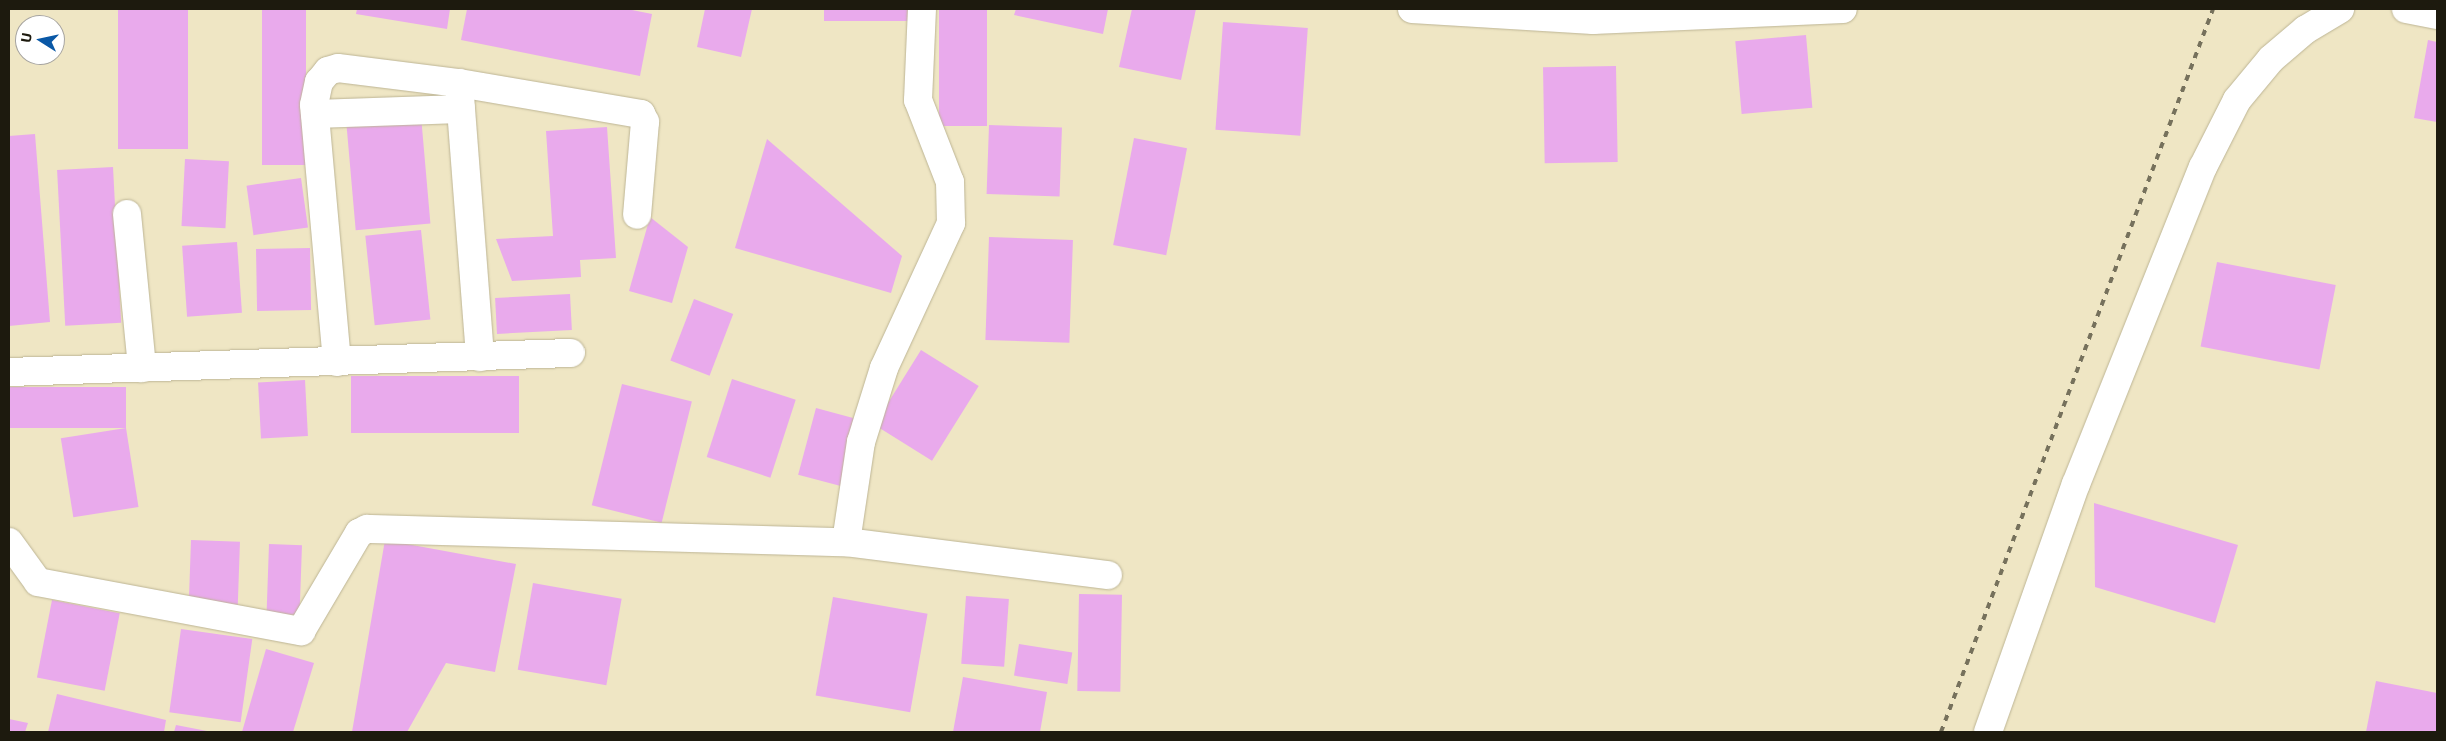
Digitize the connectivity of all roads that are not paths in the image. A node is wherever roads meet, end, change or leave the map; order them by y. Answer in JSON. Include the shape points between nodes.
{"nodes":[{"id":1,"x":922,"y":9,"type":"edge"},
{"id":2,"x":1412,"y":9,"type":"edge"},
{"id":3,"x":1843,"y":9,"type":"edge"},
{"id":4,"x":2340,"y":9,"type":"edge"},
{"id":5,"x":2406,"y":9,"type":"edge"},
{"id":6,"x":2437,"y":15,"type":"edge"},
{"id":7,"x":460,"y":96,"type":"junction"},
{"id":8,"x":315,"y":114,"type":"junction"},
{"id":9,"x":127,"y":214,"type":"dead end"},
{"id":10,"x":638,"y":215,"type":"dead end"},
{"id":11,"x":571,"y":353,"type":"dead end"},
{"id":12,"x":480,"y":357,"type":"junction"},
{"id":13,"x":337,"y":362,"type":"junction"},
{"id":14,"x":142,"y":368,"type":"junction"},
{"id":15,"x":9,"y":372,"type":"edge"},
{"id":16,"x":9,"y":542,"type":"edge"},
{"id":17,"x":846,"y":542,"type":"junction"},
{"id":18,"x":1108,"y":575,"type":"dead end"},
{"id":19,"x":1988,"y":732,"type":"edge"}],
"edges":[{"from":1,"to":17,"type":"street","via":[[918,100],[950,182],[951,223],[884,368],[861,442]]},
{"from":2,"to":3,"type":"street","via":[[1593,20]]},
{"from":4,"to":19,"type":"street","via":[[2271,59],[2237,100],[2203,167],[2076,484]]},
{"from":5,"to":6,"type":"street"},
{"from":7,"to":8,"type":"street"},
{"from":7,"to":8,"type":"street","via":[[338,68],[328,71],[319,82]]},
{"from":7,"to":10,"type":"street","via":[[642,115]]},
{"from":7,"to":12,"type":"street"},
{"from":8,"to":13,"type":"street"},
{"from":9,"to":14,"type":"street"},
{"from":11,"to":12,"type":"street"},
{"from":12,"to":13,"type":"street"},
{"from":13,"to":14,"type":"street"},
{"from":14,"to":15,"type":"street"},
{"from":16,"to":17,"type":"street","via":[[38,582],[301,631],[359,533],[367,529]]},
{"from":17,"to":18,"type":"street"}]}
